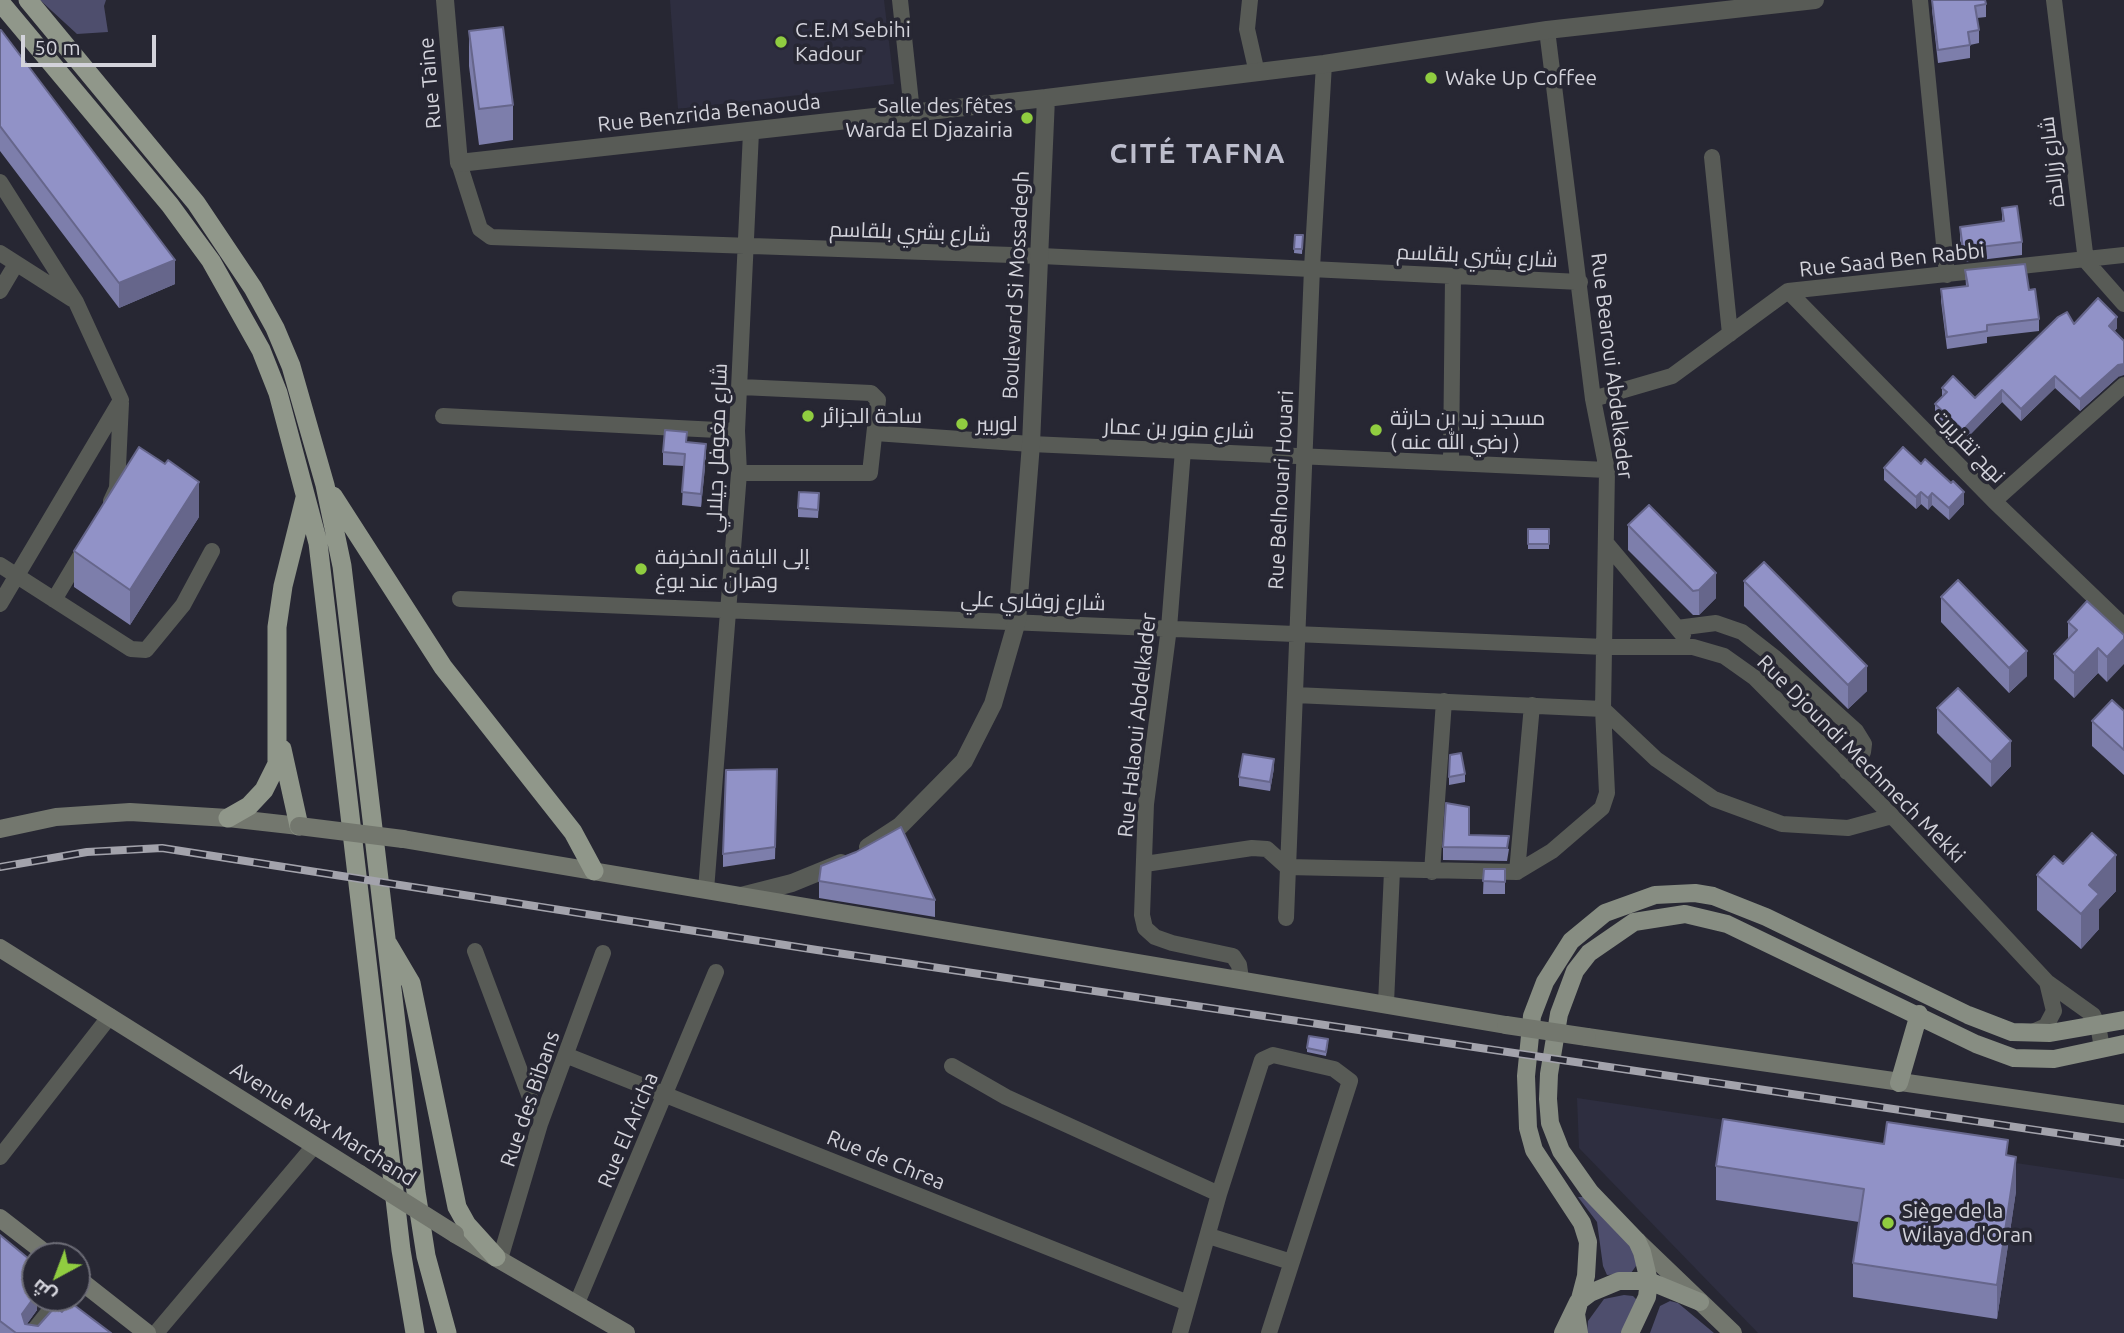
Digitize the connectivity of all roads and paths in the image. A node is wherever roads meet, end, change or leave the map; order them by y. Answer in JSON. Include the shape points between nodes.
{"nodes":[{"id":1,"x":28,"y":0,"type":"edge"},
{"id":2,"x":445,"y":0,"type":"edge"},
{"id":3,"x":901,"y":0,"type":"edge"},
{"id":4,"x":1250,"y":0,"type":"edge"},
{"id":5,"x":1815,"y":0,"type":"edge"},
{"id":6,"x":1920,"y":0,"type":"edge"},
{"id":7,"x":2054,"y":0,"type":"edge"},
{"id":8,"x":0,"y":2,"type":"edge"},
{"id":9,"x":1712,"y":6,"type":"edge"},
{"id":10,"x":1547,"y":30,"type":"junction"},
{"id":11,"x":1324,"y":64,"type":"junction"},
{"id":12,"x":1257,"y":73,"type":"junction"},
{"id":13,"x":1046,"y":98,"type":"junction"},
{"id":14,"x":912,"y":112,"type":"junction"},
{"id":15,"x":751,"y":132,"type":"junction"},
{"id":16,"x":1712,"y":157,"type":"dead end"},
{"id":17,"x":459,"y":163,"type":"junction"},
{"id":18,"x":0,"y":182,"type":"edge"},
{"id":19,"x":744,"y":248,"type":"junction"},
{"id":20,"x":0,"y":253,"type":"edge"},
{"id":21,"x":2124,"y":255,"type":"edge"},
{"id":22,"x":1041,"y":256,"type":"junction"},
{"id":23,"x":2085,"y":261,"type":"junction"},
{"id":24,"x":16,"y":264,"type":"junction"},
{"id":25,"x":1312,"y":268,"type":"junction"},
{"id":26,"x":1947,"y":275,"type":"junction"},
{"id":27,"x":1453,"y":276,"type":"junction"},
{"id":28,"x":1580,"y":282,"type":"junction"},
{"id":29,"x":1788,"y":291,"type":"junction"},
{"id":30,"x":0,"y":292,"type":"edge"},
{"id":31,"x":76,"y":302,"type":"junction"},
{"id":32,"x":2124,"y":304,"type":"edge"},
{"id":33,"x":1730,"y":334,"type":"junction"},
{"id":34,"x":2124,"y":385,"type":"edge"},
{"id":35,"x":741,"y":387,"type":"junction"},
{"id":36,"x":1592,"y":399,"type":"junction"},
{"id":37,"x":121,"y":400,"type":"junction"},
{"id":38,"x":443,"y":416,"type":"dead end"},
{"id":39,"x":737,"y":431,"type":"junction"},
{"id":40,"x":875,"y":433,"type":"junction"},
{"id":41,"x":1031,"y":444,"type":"junction"},
{"id":42,"x":1183,"y":450,"type":"junction"},
{"id":43,"x":1305,"y":456,"type":"junction"},
{"id":44,"x":1451,"y":461,"type":"junction"},
{"id":45,"x":1607,"y":470,"type":"junction"},
{"id":46,"x":739,"y":473,"type":"junction"},
{"id":47,"x":326,"y":485,"type":"junction"},
{"id":48,"x":306,"y":493,"type":"junction"},
{"id":49,"x":1994,"y":501,"type":"junction"},
{"id":50,"x":106,"y":514,"type":"edge"},
{"id":51,"x":93,"y":536,"type":"edge"},
{"id":52,"x":1606,"y":544,"type":"junction"},
{"id":53,"x":212,"y":551,"type":"dead end"},
{"id":54,"x":0,"y":565,"type":"edge"},
{"id":55,"x":18,"y":576,"type":"junction"},
{"id":56,"x":460,"y":599,"type":"dead end"},
{"id":57,"x":54,"y":600,"type":"junction"},
{"id":58,"x":0,"y":604,"type":"edge"},
{"id":59,"x":728,"y":612,"type":"junction"},
{"id":60,"x":1017,"y":621,"type":"junction"},
{"id":61,"x":2124,"y":626,"type":"edge"},
{"id":62,"x":1168,"y":628,"type":"junction"},
{"id":63,"x":1677,"y":628,"type":"junction"},
{"id":64,"x":1296,"y":634,"type":"junction"},
{"id":65,"x":1693,"y":647,"type":"junction"},
{"id":66,"x":1605,"y":648,"type":"junction"},
{"id":67,"x":1295,"y":695,"type":"junction"},
{"id":68,"x":1444,"y":701,"type":"junction"},
{"id":69,"x":1532,"y":705,"type":"junction"},
{"id":70,"x":1603,"y":709,"type":"junction"},
{"id":71,"x":278,"y":730,"type":"junction"},
{"id":72,"x":1847,"y":772,"type":"junction"},
{"id":73,"x":1892,"y":816,"type":"junction"},
{"id":74,"x":228,"y":818,"type":"junction"},
{"id":75,"x":299,"y":826,"type":"junction"},
{"id":76,"x":0,"y":829,"type":"edge"},
{"id":77,"x":1145,"y":864,"type":"junction"},
{"id":78,"x":1287,"y":867,"type":"junction"},
{"id":79,"x":1392,"y":871,"type":"junction"},
{"id":80,"x":593,"y":872,"type":"junction"},
{"id":81,"x":1432,"y":872,"type":"junction"},
{"id":82,"x":1517,"y":872,"type":"junction"},
{"id":83,"x":706,"y":890,"type":"junction"},
{"id":84,"x":740,"y":896,"type":"junction"},
{"id":85,"x":1286,"y":918,"type":"dead end"},
{"id":86,"x":386,"y":941,"type":"junction"},
{"id":87,"x":0,"y":948,"type":"edge"},
{"id":88,"x":475,"y":951,"type":"dead end"},
{"id":89,"x":603,"y":953,"type":"dead end"},
{"id":90,"x":716,"y":972,"type":"dead end"},
{"id":91,"x":1241,"y":979,"type":"junction"},
{"id":92,"x":2048,"y":982,"type":"junction"},
{"id":93,"x":1386,"y":1003,"type":"junction"},
{"id":94,"x":1919,"y":1014,"type":"junction"},
{"id":95,"x":110,"y":1016,"type":"junction"},
{"id":96,"x":2124,"y":1020,"type":"edge"},
{"id":97,"x":2098,"y":1025,"type":"junction"},
{"id":98,"x":2030,"y":1033,"type":"junction"},
{"id":99,"x":2124,"y":1044,"type":"edge"},
{"id":100,"x":2102,"y":1048,"type":"junction"},
{"id":101,"x":568,"y":1056,"type":"junction"},
{"id":102,"x":952,"y":1066,"type":"dead end"},
{"id":103,"x":1899,"y":1083,"type":"junction"},
{"id":104,"x":665,"y":1096,"type":"junction"},
{"id":105,"x":2124,"y":1114,"type":"edge"},
{"id":106,"x":540,"y":1124,"type":"junction"},
{"id":107,"x":314,"y":1146,"type":"junction"},
{"id":108,"x":0,"y":1157,"type":"edge"},
{"id":109,"x":1219,"y":1194,"type":"junction"},
{"id":110,"x":0,"y":1218,"type":"edge"},
{"id":111,"x":1209,"y":1236,"type":"junction"},
{"id":112,"x":1637,"y":1241,"type":"junction"},
{"id":113,"x":31,"y":1242,"type":"edge"},
{"id":114,"x":426,"y":1256,"type":"junction"},
{"id":115,"x":498,"y":1258,"type":"junction"},
{"id":116,"x":1292,"y":1262,"type":"junction"},
{"id":117,"x":1649,"y":1280,"type":"junction"},
{"id":118,"x":91,"y":1289,"type":"edge"},
{"id":119,"x":1578,"y":1302,"type":"junction"},
{"id":120,"x":1700,"y":1302,"type":"junction"},
{"id":121,"x":577,"y":1303,"type":"junction"},
{"id":122,"x":1188,"y":1303,"type":"junction"},
{"id":123,"x":50,"y":1312,"type":"edge"},
{"id":124,"x":33,"y":1333,"type":"edge"},
{"id":125,"x":147,"y":1333,"type":"edge"},
{"id":126,"x":156,"y":1333,"type":"edge"},
{"id":127,"x":415,"y":1333,"type":"edge"},
{"id":128,"x":442,"y":1333,"type":"edge"},
{"id":129,"x":447,"y":1333,"type":"edge"},
{"id":130,"x":626,"y":1333,"type":"edge"},
{"id":131,"x":1181,"y":1333,"type":"edge"},
{"id":132,"x":1269,"y":1333,"type":"edge"},
{"id":133,"x":1563,"y":1333,"type":"edge"},
{"id":134,"x":1579,"y":1333,"type":"edge"},
{"id":135,"x":1630,"y":1333,"type":"edge"},
{"id":136,"x":1733,"y":1333,"type":"edge"}],
"edges":[{"from":1,"to":47,"type":"highway","via":[[170,171],[253,288],[291,366]]},
{"from":2,"to":17,"type":"street","name":"Rue Taine"},
{"from":3,"to":14,"type":"street"},
{"from":4,"to":12,"type":"street","via":[[1247,29]]},
{"from":5,"to":9,"type":"street"},
{"from":6,"to":26,"type":"street"},
{"from":7,"to":23,"type":"street","name":"شارع زرالدة"},
{"from":8,"to":48,"type":"highway","via":[[170,205],[211,261],[261,350]]},
{"from":9,"to":10,"type":"street"},
{"from":10,"to":11,"type":"street"},
{"from":10,"to":28,"type":"street","name":"Rue Bearoui Abdelkader"},
{"from":11,"to":12,"type":"street"},
{"from":11,"to":25,"type":"street","name":"Rue Belhouari Houari"},
{"from":12,"to":13,"type":"street"},
{"from":13,"to":14,"type":"street","name":"Rue Benzrida Benaouda"},
{"from":13,"to":22,"type":"street","name":"Boulevard Si Mossadegh"},
{"from":14,"to":15,"type":"street","name":"Rue Benzrida Benaouda"},
{"from":15,"to":17,"type":"street","name":"Rue Benzrida Benaouda"},
{"from":15,"to":19,"type":"street","name":"شارع مغوفل جيلالي"},
{"from":16,"to":33,"type":"street"},
{"from":17,"to":19,"type":"street","name":"شارع بشري بلقاسم","via":[[480,229],[491,237]]},
{"from":18,"to":31,"type":"street"},
{"from":19,"to":22,"type":"street","name":"شارع بشري بلقاسم"},
{"from":19,"to":35,"type":"street","name":"شارع مغوفل جيلالي"},
{"from":20,"to":24,"type":"street"},
{"from":21,"to":23,"type":"street","name":"Rue Saad Ben Rabbi"},
{"from":22,"to":25,"type":"street","name":"شارع بشري بلقاسم"},
{"from":22,"to":41,"type":"street","name":"Boulevard Si Mossadegh"},
{"from":23,"to":26,"type":"street","name":"Rue Saad Ben Rabbi"},
{"from":23,"to":32,"type":"street"},
{"from":24,"to":30,"type":"street"},
{"from":24,"to":31,"type":"street"},
{"from":25,"to":27,"type":"street","name":"شارع بشري بلقاسم"},
{"from":25,"to":43,"type":"street","name":"Rue Belhouari Houari"},
{"from":26,"to":29,"type":"street","name":"Rue Saad Ben Rabbi"},
{"from":27,"to":28,"type":"street","name":"شارع بشري بلقاسم"},
{"from":27,"to":44,"type":"street"},
{"from":28,"to":36,"type":"street","name":"Rue Bearoui Abdelkader"},
{"from":29,"to":33,"type":"street"},
{"from":29,"to":49,"type":"street","name":"نهج تقزيرت"},
{"from":31,"to":37,"type":"street"},
{"from":33,"to":36,"type":"street","via":[[1672,376]]},
{"from":34,"to":49,"type":"street"},
{"from":35,"to":39,"type":"street","name":"شارع مغوفل جيلالي"},
{"from":35,"to":40,"type":"street","via":[[871,393],[878,400]]},
{"from":36,"to":45,"type":"street","name":"Rue Bearoui Abdelkader"},
{"from":37,"to":50,"type":"street","via":[[117,488]]},
{"from":37,"to":55,"type":"street"},
{"from":38,"to":39,"type":"street"},
{"from":39,"to":46,"type":"street","name":"شارع مغوفل جيلالي"},
{"from":40,"to":41,"type":"street","name":"شارع منور بن عمار"},
{"from":40,"to":46,"type":"street","via":[[872,470],[866,475]]},
{"from":41,"to":42,"type":"street","name":"شارع منور بن عمار"},
{"from":41,"to":60,"type":"street","name":"Boulevard Si Mossadegh"},
{"from":42,"to":43,"type":"street","name":"شارع منور بن عمار"},
{"from":42,"to":62,"type":"street","name":"Rue Halaoui Abdelkader"},
{"from":43,"to":44,"type":"street","name":"شارع منور بن عمار"},
{"from":43,"to":64,"type":"street","name":"Rue Belhouari Houari"},
{"from":44,"to":45,"type":"street","name":"شارع منور بن عمار"},
{"from":45,"to":52,"type":"street","name":"Rue Bearoui Abdelkader"},
{"from":46,"to":59,"type":"street","name":"شارع مغوفل جيلالي"},
{"from":47,"to":80,"type":"highway","via":[[443,667],[572,832]]},
{"from":47,"to":86,"type":"highway","via":[[342,566]]},
{"from":48,"to":71,"type":"highway","via":[[277,627]]},
{"from":48,"to":127,"type":"highway","via":[[318,543],[401,1250]]},
{"from":49,"to":61,"type":"street","name":"نهج تقزيرت"},
{"from":51,"to":57,"type":"street"},
{"from":52,"to":63,"type":"street"},
{"from":52,"to":66,"type":"street","name":"Rue Bearoui Abdelkader"},
{"from":53,"to":57,"type":"street","via":[[183,605],[146,650],[131,649]]},
{"from":54,"to":55,"type":"street"},
{"from":55,"to":57,"type":"street"},
{"from":55,"to":58,"type":"street"},
{"from":56,"to":59,"type":"street","name":"شارع زوقاري علي"},
{"from":59,"to":60,"type":"street","name":"شارع زوقاري علي"},
{"from":59,"to":83,"type":"street","name":"شارع مغوفل جيلالي"},
{"from":60,"to":62,"type":"street","name":"شارع زوقاري علي"},
{"from":60,"to":84,"type":"street","name":"Boulevard Si Mossadegh","via":[[993,704],[964,761],[900,826],[851,859],[792,883]]},
{"from":62,"to":64,"type":"street","name":"شارع زوقاري علي"},
{"from":62,"to":77,"type":"street","name":"Rue Halaoui Abdelkader","via":[[1146,804]]},
{"from":63,"to":65,"type":"street"},
{"from":63,"to":72,"type":"street","via":[[1716,623],[1742,632],[1774,657],[1856,731],[1863,752]]},
{"from":64,"to":66,"type":"street","name":"شارع زوقاري علي"},
{"from":64,"to":67,"type":"street","name":"Rue Belhouari Houari"},
{"from":65,"to":66,"type":"street","name":"Rue Djoundi Mechmech Mekki"},
{"from":65,"to":72,"type":"street","name":"Rue Djoundi Mechmech Mekki","via":[[1724,656],[1755,678]]},
{"from":66,"to":70,"type":"street","name":"Rue Bearoui Abdelkader"},
{"from":67,"to":68,"type":"street"},
{"from":67,"to":78,"type":"street","name":"Rue Belhouari Houari"},
{"from":68,"to":69,"type":"street"},
{"from":68,"to":81,"type":"street"},
{"from":69,"to":70,"type":"street"},
{"from":69,"to":82,"type":"street"},
{"from":70,"to":73,"type":"street","via":[[1656,759],[1714,799],[1782,824],[1848,828]]},
{"from":70,"to":82,"type":"street","name":"Rue Bearoui Abdelkader","via":[[1607,793],[1602,808],[1552,851]]},
{"from":71,"to":74,"type":"highway","via":[[277,764],[264,790]]},
{"from":71,"to":75,"type":"highway"},
{"from":72,"to":73,"type":"street","name":"Rue Djoundi Mechmech Mekki"},
{"from":73,"to":92,"type":"street","name":"Rue Djoundi Mechmech Mekki"},
{"from":74,"to":75,"type":"main road"},
{"from":74,"to":76,"type":"main road","via":[[130,812],[56,817]]},
{"from":75,"to":80,"type":"main road","bridge":true},
{"from":77,"to":78,"type":"street","via":[[1252,848],[1267,849]]},
{"from":77,"to":91,"type":"street","name":"Rue Halaoui Abdelkader","via":[[1145,928],[1172,943],[1233,956]]},
{"from":78,"to":79,"type":"street"},
{"from":78,"to":85,"type":"street","name":"Rue Belhouari Houari"},
{"from":79,"to":81,"type":"street"},
{"from":79,"to":93,"type":"street"},
{"from":80,"to":83,"type":"main road"},
{"from":81,"to":82,"type":"street"},
{"from":83,"to":84,"type":"main road"},
{"from":84,"to":91,"type":"main road"},
{"from":86,"to":114,"type":"highway"},
{"from":86,"to":115,"type":"highway","via":[[408,975],[413,992],[457,1207]]},
{"from":87,"to":95,"type":"main road","name":"Avenue Max Marchand"},
{"from":88,"to":106,"type":"street"},
{"from":89,"to":101,"type":"street","name":"Rue des Bibans"},
{"from":90,"to":104,"type":"street","name":"Rue El Aricha"},
{"from":91,"to":93,"type":"main road"},
{"from":92,"to":97,"type":"street","name":"Rue Djoundi Mechmech Mekki","via":[[2083,1007]]},
{"from":92,"to":98,"type":"street","via":[[2054,1011],[2046,1026]]},
{"from":93,"to":103,"type":"main road","bridge":true},
{"from":94,"to":100,"type":"main road","via":[[2014,1058],[2054,1059]]},
{"from":94,"to":103,"type":"main road"},
{"from":94,"to":112,"type":"main road","via":[[1751,934],[1707,918],[1685,914],[1634,922],[1589,953],[1575,971],[1559,1014],[1549,1074],[1550,1123],[1570,1165]]},
{"from":95,"to":107,"type":"main road","name":"Avenue Max Marchand"},
{"from":95,"to":108,"type":"street"},
{"from":96,"to":97,"type":"main road"},
{"from":97,"to":98,"type":"main road"},
{"from":97,"to":100,"type":"street"},
{"from":98,"to":119,"type":"main road","via":[[1991,1025],[1766,916],[1713,896],[1695,892],[1655,895],[1605,913],[1571,941],[1545,982],[1532,1016],[1526,1076],[1528,1128],[1534,1150],[1582,1223],[1588,1242],[1586,1276]]},
{"from":99,"to":100,"type":"main road"},
{"from":101,"to":104,"type":"street","name":"Rue de Chrea"},
{"from":101,"to":106,"type":"street","name":"Rue des Bibans"},
{"from":102,"to":109,"type":"street","via":[[1006,1097]]},
{"from":103,"to":105,"type":"main road"},
{"from":104,"to":121,"type":"street","name":"Rue El Aricha"},
{"from":104,"to":122,"type":"street","name":"Rue de Chrea"},
{"from":106,"to":115,"type":"street","name":"Rue des Bibans"},
{"from":107,"to":115,"type":"main road","name":"Avenue Max Marchand","bridge":true},
{"from":107,"to":126,"type":"street"},
{"from":109,"to":111,"type":"street"},
{"from":109,"to":116,"type":"street","via":[[1266,1056],[1334,1069],[1350,1081]]},
{"from":110,"to":113,"type":"main road"},
{"from":111,"to":116,"type":"street"},
{"from":111,"to":122,"type":"street"},
{"from":112,"to":117,"type":"main road"},
{"from":112,"to":120,"type":"main road"},
{"from":114,"to":128,"type":"main road"},
{"from":114,"to":129,"type":"highway"},
{"from":115,"to":121,"type":"main road","name":"Avenue Max Marchand"},
{"from":116,"to":132,"type":"street"},
{"from":117,"to":119,"type":"main road","via":[[1604,1286]]},
{"from":117,"to":120,"type":"main road"},
{"from":117,"to":135,"type":"main road","via":[[1642,1313]]},
{"from":118,"to":125,"type":"main road"},
{"from":119,"to":133,"type":"main road"},
{"from":119,"to":134,"type":"main road"},
{"from":120,"to":136,"type":"main road"},
{"from":121,"to":130,"type":"main road","name":"Avenue Max Marchand"},
{"from":122,"to":131,"type":"street"},
{"from":123,"to":124,"type":"street"}]}
